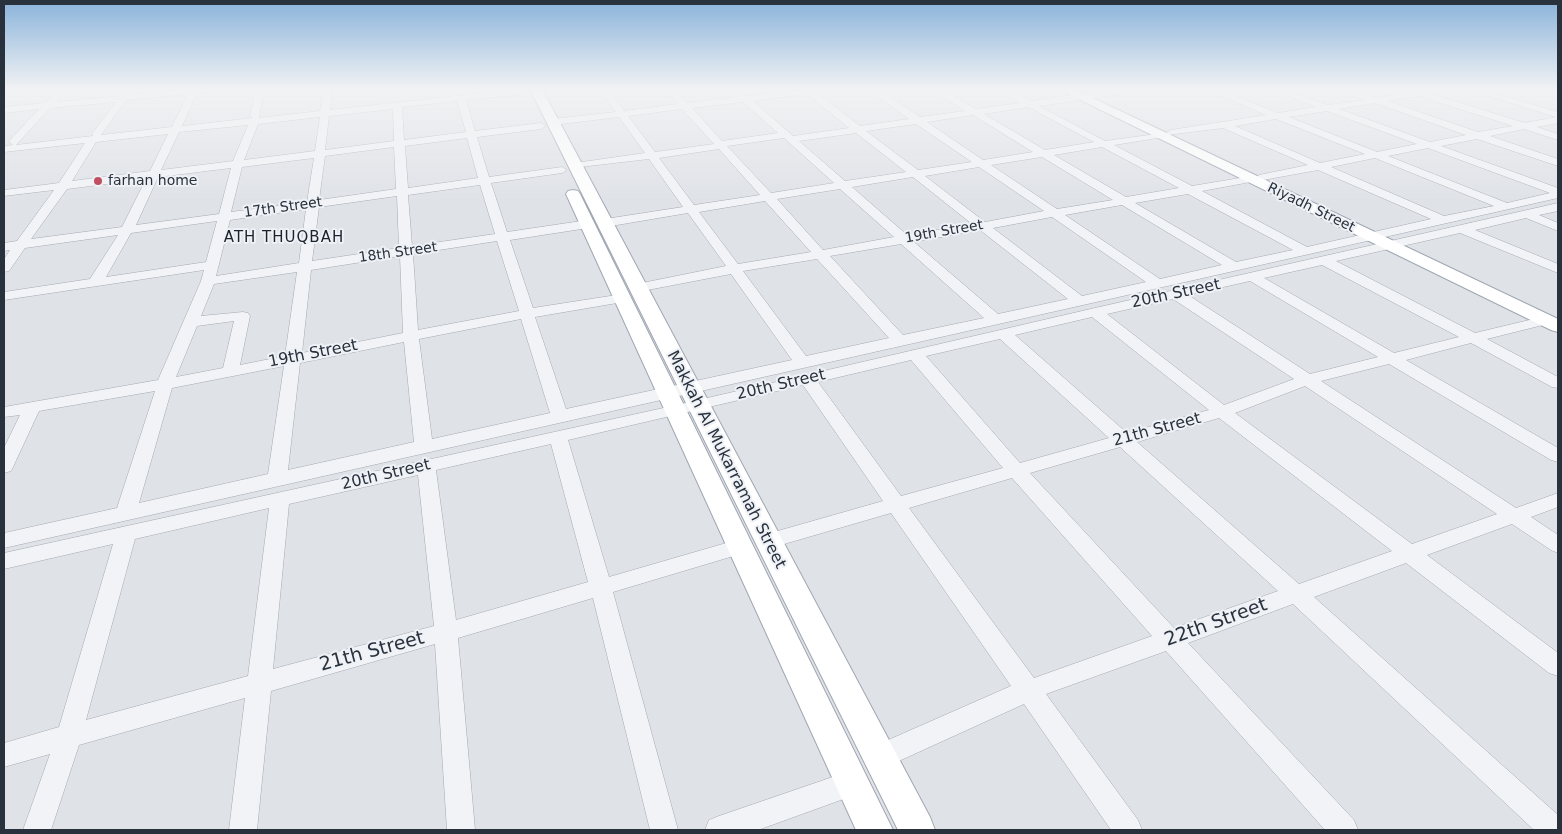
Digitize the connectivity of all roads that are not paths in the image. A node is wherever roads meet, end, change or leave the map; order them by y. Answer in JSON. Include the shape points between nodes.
{"nodes":[{"id":1,"x":26,"y":128,"type":"edge"},
{"id":2,"x":101,"y":128,"type":"edge"},
{"id":3,"x":169,"y":128,"type":"edge"},
{"id":4,"x":177,"y":128,"type":"edge"},
{"id":5,"x":251,"y":128,"type":"edge"},
{"id":6,"x":324,"y":128,"type":"edge"},
{"id":7,"x":399,"y":128,"type":"edge"},
{"id":8,"x":471,"y":128,"type":"edge"},
{"id":9,"x":518,"y":128,"type":"edge"},
{"id":10,"x":549,"y":128,"type":"edge"},
{"id":11,"x":632,"y":128,"type":"edge"},
{"id":12,"x":704,"y":128,"type":"edge"},
{"id":13,"x":779,"y":128,"type":"edge"},
{"id":14,"x":864,"y":128,"type":"edge"},
{"id":15,"x":927,"y":128,"type":"edge"},
{"id":16,"x":999,"y":128,"type":"edge"},
{"id":17,"x":1072,"y":128,"type":"edge"},
{"id":18,"x":1153,"y":128,"type":"edge"},
{"id":19,"x":1201,"y":128,"type":"edge"},
{"id":20,"x":1234,"y":128,"type":"edge"},
{"id":21,"x":1303,"y":128,"type":"edge"},
{"id":22,"x":1380,"y":128,"type":"edge"},
{"id":23,"x":1453,"y":128,"type":"edge"},
{"id":24,"x":1516,"y":128,"type":"edge"},
{"id":25,"x":1531,"y":128,"type":"edge"},
{"id":26,"x":856,"y":129,"type":"junction"},
{"id":27,"x":472,"y":134,"type":"junction"},
{"id":28,"x":1165,"y":134,"type":"junction"},
{"id":29,"x":95,"y":136,"type":"junction"},
{"id":30,"x":1477,"y":136,"type":"junction"},
{"id":31,"x":789,"y":137,"type":"junction"},
{"id":32,"x":1558,"y":137,"type":"edge"},
{"id":33,"x":399,"y":144,"type":"junction"},
{"id":34,"x":1101,"y":144,"type":"junction"},
{"id":35,"x":720,"y":145,"type":"junction"},
{"id":36,"x":1428,"y":145,"type":"junction"},
{"id":37,"x":7,"y":147,"type":"edge"},
{"id":38,"x":1042,"y":153,"type":"junction"},
{"id":39,"x":320,"y":154,"type":"junction"},
{"id":40,"x":651,"y":155,"type":"junction"},
{"id":41,"x":1373,"y":155,"type":"junction"},
{"id":42,"x":978,"y":163,"type":"junction"},
{"id":43,"x":1558,"y":163,"type":"edge"},
{"id":44,"x":237,"y":164,"type":"junction"},
{"id":45,"x":1318,"y":166,"type":"junction"},
{"id":46,"x":568,"y":168,"type":"junction"},
{"id":47,"x":913,"y":174,"type":"junction"},
{"id":48,"x":152,"y":175,"type":"junction"},
{"id":49,"x":1257,"y":178,"type":"junction"},
{"id":50,"x":484,"y":180,"type":"junction"},
{"id":51,"x":63,"y":186,"type":"junction"},
{"id":52,"x":842,"y":186,"type":"junction"},
{"id":53,"x":1189,"y":189,"type":"junction"},
{"id":54,"x":403,"y":191,"type":"junction"},
{"id":55,"x":4,"y":193,"type":"edge"},
{"id":56,"x":1558,"y":194,"type":"edge"},
{"id":57,"x":768,"y":198,"type":"junction"},
{"id":58,"x":1123,"y":201,"type":"junction"},
{"id":59,"x":315,"y":204,"type":"junction"},
{"id":60,"x":1505,"y":206,"type":"junction"},
{"id":61,"x":1558,"y":207,"type":"edge"},
{"id":62,"x":690,"y":209,"type":"junction"},
{"id":63,"x":1054,"y":213,"type":"junction"},
{"id":64,"x":1527,"y":214,"type":"junction"},
{"id":65,"x":223,"y":216,"type":"junction"},
{"id":66,"x":1442,"y":220,"type":"junction"},
{"id":67,"x":597,"y":224,"type":"junction"},
{"id":68,"x":982,"y":226,"type":"junction"},
{"id":69,"x":1558,"y":227,"type":"edge"},
{"id":70,"x":1462,"y":229,"type":"junction"},
{"id":71,"x":127,"y":230,"type":"junction"},
{"id":72,"x":502,"y":236,"type":"junction"},
{"id":73,"x":904,"y":239,"type":"junction"},
{"id":74,"x":1387,"y":239,"type":"junction"},
{"id":75,"x":22,"y":244,"type":"junction"},
{"id":76,"x":4,"y":247,"type":"edge"},
{"id":77,"x":1305,"y":251,"type":"junction"},
{"id":78,"x":406,"y":252,"type":"junction"},
{"id":79,"x":820,"y":254,"type":"junction"},
{"id":80,"x":1325,"y":260,"type":"junction"},
{"id":81,"x":211,"y":265,"type":"junction"},
{"id":82,"x":306,"y":266,"type":"junction"},
{"id":83,"x":1233,"y":266,"type":"junction"},
{"id":84,"x":4,"y":268,"type":"edge"},
{"id":85,"x":734,"y":269,"type":"junction"},
{"id":86,"x":1558,"y":269,"type":"edge"},
{"id":87,"x":1253,"y":277,"type":"junction"},
{"id":88,"x":96,"y":281,"type":"junction"},
{"id":89,"x":208,"y":281,"type":"junction"},
{"id":90,"x":1156,"y":283,"type":"junction"},
{"id":91,"x":630,"y":293,"type":"junction"},
{"id":92,"x":1176,"y":294,"type":"junction"},
{"id":93,"x":4,"y":296,"type":"edge"},
{"id":94,"x":1078,"y":300,"type":"junction"},
{"id":95,"x":1095,"y":312,"type":"junction"},
{"id":96,"x":526,"y":314,"type":"junction"},
{"id":97,"x":1554,"y":320,"type":"edge"},
{"id":98,"x":190,"y":322,"type":"junction"},
{"id":99,"x":999,"y":326,"type":"junction"},
{"id":100,"x":412,"y":336,"type":"junction"},
{"id":101,"x":1472,"y":338,"type":"junction"},
{"id":102,"x":907,"y":347,"type":"junction"},
{"id":103,"x":293,"y":358,"type":"junction"},
{"id":104,"x":1392,"y":359,"type":"junction"},
{"id":105,"x":230,"y":370,"type":"junction"},
{"id":106,"x":804,"y":371,"type":"junction"},
{"id":107,"x":1306,"y":380,"type":"junction"},
{"id":108,"x":165,"y":384,"type":"junction"},
{"id":109,"x":1558,"y":384,"type":"edge"},
{"id":110,"x":683,"y":399,"type":"junction"},
{"id":111,"x":32,"y":407,"type":"junction"},
{"id":112,"x":4,"y":412,"type":"edge"},
{"id":113,"x":1222,"y":412,"type":"junction"},
{"id":114,"x":559,"y":426,"type":"junction"},
{"id":115,"x":1123,"y":439,"type":"junction"},
{"id":116,"x":1558,"y":456,"type":"edge"},
{"id":117,"x":425,"y":457,"type":"junction"},
{"id":118,"x":4,"y":467,"type":"edge"},
{"id":119,"x":1015,"y":469,"type":"junction"},
{"id":120,"x":279,"y":489,"type":"junction"},
{"id":121,"x":1558,"y":500,"type":"edge"},
{"id":122,"x":895,"y":503,"type":"junction"},
{"id":123,"x":1514,"y":516,"type":"junction"},
{"id":124,"x":126,"y":523,"type":"junction"},
{"id":125,"x":4,"y":540,"type":"edge"},
{"id":126,"x":754,"y":544,"type":"junction"},
{"id":127,"x":1558,"y":545,"type":"edge"},
{"id":128,"x":1410,"y":553,"type":"junction"},
{"id":129,"x":4,"y":561,"type":"edge"},
{"id":130,"x":601,"y":588,"type":"junction"},
{"id":131,"x":1296,"y":594,"type":"junction"},
{"id":132,"x":446,"y":632,"type":"junction"},
{"id":133,"x":1171,"y":639,"type":"junction"},
{"id":134,"x":1558,"y":666,"type":"edge"},
{"id":135,"x":260,"y":683,"type":"junction"},
{"id":136,"x":1029,"y":690,"type":"junction"},
{"id":137,"x":69,"y":736,"type":"junction"},
{"id":138,"x":4,"y":756,"type":"edge"},
{"id":139,"x":879,"y":757,"type":"junction"},
{"id":140,"x":853,"y":783,"type":"junction"},
{"id":141,"x":37,"y":830,"type":"edge"},
{"id":142,"x":243,"y":830,"type":"edge"},
{"id":143,"x":461,"y":830,"type":"edge"},
{"id":144,"x":664,"y":830,"type":"edge"},
{"id":145,"x":719,"y":830,"type":"edge"},
{"id":146,"x":876,"y":830,"type":"edge"},
{"id":147,"x":917,"y":830,"type":"edge"},
{"id":148,"x":1128,"y":830,"type":"edge"},
{"id":149,"x":1344,"y":830,"type":"edge"},
{"id":150,"x":1554,"y":830,"type":"edge"}],
"edges":[{"from":1,"to":37,"type":"street"},
{"from":2,"to":29,"type":"street"},
{"from":3,"to":29,"type":"street"},
{"from":4,"to":48,"type":"street"},
{"from":5,"to":44,"type":"street"},
{"from":6,"to":39,"type":"street"},
{"from":7,"to":33,"type":"street"},
{"from":8,"to":27,"type":"street"},
{"from":9,"to":27,"type":"street"},
{"from":10,"to":46,"type":"main road","name":"Makkah Al Mukarramah Street"},
{"from":11,"to":40,"type":"street"},
{"from":12,"to":35,"type":"street"},
{"from":13,"to":31,"type":"street"},
{"from":14,"to":26,"type":"street","name":"17th Street"},
{"from":15,"to":42,"type":"street"},
{"from":16,"to":38,"type":"street"},
{"from":17,"to":34,"type":"street"},
{"from":18,"to":28,"type":"main road","name":"Riyadh Street"},
{"from":19,"to":28,"type":"street"},
{"from":20,"to":45,"type":"street"},
{"from":21,"to":41,"type":"street"},
{"from":22,"to":36,"type":"street"},
{"from":23,"to":30,"type":"street"},
{"from":24,"to":30,"type":"street","name":"19th Street"},
{"from":25,"to":32,"type":"street"},
{"from":26,"to":31,"type":"street","name":"17th Street"},
{"from":26,"to":47,"type":"street"},
{"from":27,"to":33,"type":"street"},
{"from":27,"to":50,"type":"street"},
{"from":28,"to":34,"type":"street","name":"18th Street"},
{"from":28,"to":49,"type":"main road","name":"Riyadh Street"},
{"from":29,"to":37,"type":"street"},
{"from":29,"to":51,"type":"street"},
{"from":30,"to":36,"type":"street","name":"19th Street"},
{"from":30,"to":43,"type":"street"},
{"from":31,"to":35,"type":"street","name":"17th Street"},
{"from":31,"to":52,"type":"street"},
{"from":33,"to":39,"type":"street"},
{"from":33,"to":54,"type":"street"},
{"from":34,"to":38,"type":"street","name":"18th Street"},
{"from":34,"to":53,"type":"street"},
{"from":35,"to":40,"type":"street","name":"17th Street"},
{"from":35,"to":57,"type":"street"},
{"from":36,"to":41,"type":"street","name":"19th Street"},
{"from":36,"to":56,"type":"street"},
{"from":38,"to":42,"type":"street","name":"18th Street"},
{"from":38,"to":58,"type":"street"},
{"from":39,"to":44,"type":"street"},
{"from":39,"to":59,"type":"street"},
{"from":40,"to":46,"type":"street","name":"17th Street"},
{"from":40,"to":62,"type":"street"},
{"from":41,"to":45,"type":"street","name":"19th Street"},
{"from":41,"to":60,"type":"street"},
{"from":42,"to":47,"type":"street","name":"18th Street"},
{"from":42,"to":63,"type":"street"},
{"from":44,"to":48,"type":"street"},
{"from":44,"to":65,"type":"street"},
{"from":45,"to":49,"type":"street","name":"19th Street"},
{"from":45,"to":66,"type":"street"},
{"from":46,"to":50,"type":"street","name":"17th Street"},
{"from":46,"to":67,"type":"main road","name":"Makkah Al Mukarramah Street"},
{"from":47,"to":52,"type":"street","name":"18th Street"},
{"from":47,"to":68,"type":"street"},
{"from":48,"to":51,"type":"street"},
{"from":48,"to":71,"type":"street"},
{"from":49,"to":53,"type":"street","name":"19th Street"},
{"from":49,"to":74,"type":"main road","name":"Riyadh Street"},
{"from":50,"to":54,"type":"street","name":"17th Street"},
{"from":50,"to":72,"type":"street"},
{"from":51,"to":55,"type":"street"},
{"from":51,"to":75,"type":"street"},
{"from":52,"to":57,"type":"street","name":"18th Street"},
{"from":52,"to":73,"type":"street"},
{"from":53,"to":58,"type":"street","name":"19th Street"},
{"from":53,"to":77,"type":"street"},
{"from":54,"to":59,"type":"street","name":"17th Street"},
{"from":54,"to":78,"type":"street"},
{"from":56,"to":60,"type":"street","name":"20th Street"},
{"from":57,"to":62,"type":"street","name":"18th Street"},
{"from":57,"to":79,"type":"street"},
{"from":58,"to":63,"type":"street","name":"19th Street"},
{"from":58,"to":83,"type":"street"},
{"from":59,"to":65,"type":"street","name":"17th Street"},
{"from":59,"to":82,"type":"street"},
{"from":60,"to":66,"type":"street","name":"20th Street"},
{"from":61,"to":64,"type":"street","name":"20th Street"},
{"from":62,"to":67,"type":"street","name":"18th Street"},
{"from":62,"to":85,"type":"street"},
{"from":63,"to":68,"type":"street","name":"19th Street"},
{"from":63,"to":90,"type":"street"},
{"from":64,"to":69,"type":"street"},
{"from":64,"to":70,"type":"street","name":"20th Street"},
{"from":65,"to":71,"type":"street","name":"17th Street"},
{"from":65,"to":81,"type":"street"},
{"from":66,"to":74,"type":"street","name":"20th Street"},
{"from":67,"to":72,"type":"street","name":"18th Street"},
{"from":67,"to":91,"type":"main road","name":"Makkah Al Mukarramah Street"},
{"from":68,"to":73,"type":"street","name":"19th Street"},
{"from":68,"to":94,"type":"street"},
{"from":70,"to":74,"type":"street","name":"20th Street"},
{"from":70,"to":86,"type":"street"},
{"from":71,"to":75,"type":"street","name":"17th Street"},
{"from":71,"to":88,"type":"street"},
{"from":72,"to":78,"type":"street","name":"18th Street"},
{"from":72,"to":96,"type":"street"},
{"from":73,"to":79,"type":"street","name":"19th Street"},
{"from":73,"to":99,"type":"street"},
{"from":74,"to":77,"type":"street","name":"20th Street"},
{"from":74,"to":80,"type":"street","name":"20th Street"},
{"from":74,"to":97,"type":"main road","name":"Riyadh Street"},
{"from":75,"to":76,"type":"street","name":"17th Street"},
{"from":75,"to":84,"type":"street"},
{"from":77,"to":83,"type":"street","name":"20th Street"},
{"from":78,"to":82,"type":"street","name":"18th Street"},
{"from":78,"to":100,"type":"street"},
{"from":79,"to":85,"type":"street","name":"19th Street"},
{"from":79,"to":102,"type":"street"},
{"from":80,"to":87,"type":"street","name":"20th Street"},
{"from":80,"to":101,"type":"street"},
{"from":81,"to":88,"type":"street"},
{"from":81,"to":89,"type":"street"},
{"from":82,"to":89,"type":"street","name":"18th Street"},
{"from":82,"to":103,"type":"street"},
{"from":83,"to":90,"type":"street","name":"20th Street"},
{"from":85,"to":91,"type":"street","name":"19th Street"},
{"from":85,"to":106,"type":"street"},
{"from":87,"to":92,"type":"street","name":"20th Street"},
{"from":87,"to":104,"type":"street"},
{"from":88,"to":93,"type":"street"},
{"from":89,"to":98,"type":"street"},
{"from":90,"to":94,"type":"street","name":"20th Street"},
{"from":91,"to":96,"type":"street","name":"19th Street"},
{"from":91,"to":110,"type":"main road","name":"Makkah Al Mukarramah Street"},
{"from":92,"to":95,"type":"street","name":"20th Street"},
{"from":92,"to":107,"type":"street"},
{"from":94,"to":99,"type":"street","name":"20th Street"},
{"from":95,"to":99,"type":"street","name":"20th Street"},
{"from":95,"to":113,"type":"street"},
{"from":96,"to":100,"type":"street","name":"19th Street"},
{"from":96,"to":114,"type":"street"},
{"from":97,"to":101,"type":"street","name":"21th Street"},
{"from":98,"to":105,"type":"street","via":[[243,316]]},
{"from":98,"to":108,"type":"street"},
{"from":99,"to":102,"type":"street","name":"20th Street"},
{"from":99,"to":115,"type":"street"},
{"from":100,"to":103,"type":"street","name":"19th Street"},
{"from":100,"to":117,"type":"street"},
{"from":101,"to":104,"type":"street","name":"21th Street"},
{"from":101,"to":109,"type":"street"},
{"from":102,"to":106,"type":"street","name":"20th Street"},
{"from":102,"to":119,"type":"street"},
{"from":103,"to":105,"type":"street","name":"19th Street"},
{"from":103,"to":120,"type":"street"},
{"from":104,"to":107,"type":"street","name":"21th Street"},
{"from":104,"to":116,"type":"street"},
{"from":105,"to":108,"type":"street","name":"19th Street"},
{"from":106,"to":110,"type":"street","name":"20th Street"},
{"from":106,"to":122,"type":"street"},
{"from":107,"to":113,"type":"street","name":"21th Street"},
{"from":107,"to":123,"type":"street"},
{"from":108,"to":111,"type":"street","name":"19th Street"},
{"from":108,"to":124,"type":"street"},
{"from":110,"to":114,"type":"street","name":"20th Street"},
{"from":110,"to":126,"type":"main road","name":"Makkah Al Mukarramah Street"},
{"from":111,"to":112,"type":"street","name":"19th Street"},
{"from":111,"to":118,"type":"street"},
{"from":113,"to":115,"type":"street","name":"21th Street"},
{"from":113,"to":128,"type":"street"},
{"from":114,"to":117,"type":"street","name":"20th Street"},
{"from":114,"to":130,"type":"street"},
{"from":115,"to":119,"type":"street","name":"21th Street"},
{"from":115,"to":131,"type":"street"},
{"from":117,"to":120,"type":"street","name":"20th Street"},
{"from":117,"to":132,"type":"street"},
{"from":119,"to":122,"type":"street","name":"21th Street"},
{"from":119,"to":133,"type":"street"},
{"from":120,"to":124,"type":"street","name":"20th Street"},
{"from":120,"to":135,"type":"street"},
{"from":121,"to":123,"type":"street","name":"22th Street"},
{"from":122,"to":126,"type":"street","name":"21th Street"},
{"from":122,"to":136,"type":"street"},
{"from":123,"to":127,"type":"street"},
{"from":123,"to":128,"type":"street","name":"22th Street"},
{"from":124,"to":125,"type":"street","name":"20th Street"},
{"from":124,"to":129,"type":"street","name":"20th Street"},
{"from":124,"to":137,"type":"street"},
{"from":126,"to":130,"type":"street","name":"21th Street"},
{"from":126,"to":139,"type":"main road","name":"Makkah Al Mukarramah Street"},
{"from":126,"to":140,"type":"main road","name":"Makkah Al Mukarramah Street"},
{"from":128,"to":131,"type":"street","name":"22th Street"},
{"from":128,"to":134,"type":"street"},
{"from":130,"to":132,"type":"street","name":"21th Street"},
{"from":130,"to":144,"type":"street"},
{"from":131,"to":133,"type":"street","name":"22th Street"},
{"from":131,"to":150,"type":"street"},
{"from":132,"to":135,"type":"street","name":"21th Street"},
{"from":132,"to":143,"type":"street"},
{"from":133,"to":136,"type":"street","name":"22th Street"},
{"from":133,"to":149,"type":"street"},
{"from":135,"to":137,"type":"street","name":"21th Street"},
{"from":135,"to":142,"type":"street"},
{"from":136,"to":139,"type":"street","name":"22th Street"},
{"from":136,"to":148,"type":"street"},
{"from":137,"to":138,"type":"street","name":"21th Street"},
{"from":137,"to":141,"type":"street"},
{"from":139,"to":147,"type":"main road","name":"Makkah Al Mukarramah Street"},
{"from":140,"to":145,"type":"street"},
{"from":140,"to":146,"type":"main road","name":"Makkah Al Mukarramah Street"}]}
